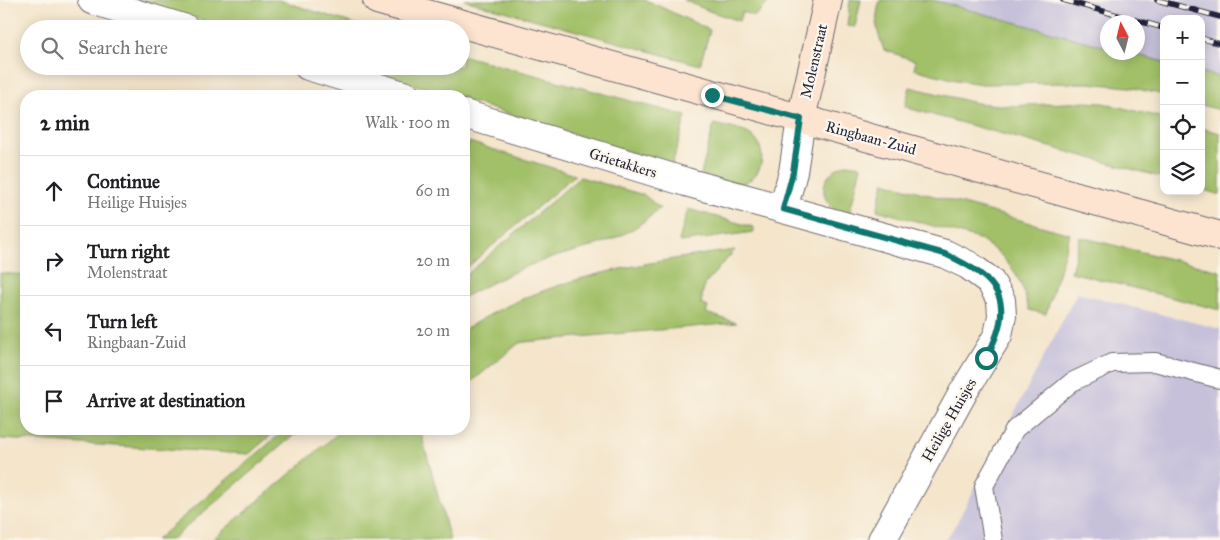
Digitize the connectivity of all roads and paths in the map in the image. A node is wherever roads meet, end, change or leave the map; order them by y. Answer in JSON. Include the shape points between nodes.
{"nodes":[{"id":1,"x":92,"y":0,"type":"edge"},
{"id":2,"x":377,"y":0,"type":"edge"},
{"id":3,"x":828,"y":0,"type":"edge"},
{"id":4,"x":157,"y":20,"type":"edge"},
{"id":5,"x":448,"y":20,"type":"edge"},
{"id":6,"x":470,"y":26,"type":"edge"},
{"id":7,"x":337,"y":75,"type":"edge"},
{"id":8,"x":386,"y":90,"type":"edge"},
{"id":9,"x":470,"y":116,"type":"edge"},
{"id":10,"x":801,"y":119,"type":"junction"},
{"id":11,"x":783,"y":209,"type":"junction"},
{"id":12,"x":1220,"y":236,"type":"edge"},
{"id":13,"x":1220,"y":379,"type":"edge"},
{"id":14,"x":882,"y":540,"type":"edge"},
{"id":15,"x":992,"y":540,"type":"edge"}],
"edges":[{"from":1,"to":4,"type":"street"},
{"from":2,"to":5,"type":"street","name":"Ringbaan-Zuid"},
{"from":3,"to":10,"type":"street","name":"Molenstraat"},
{"from":6,"to":10,"type":"street","name":"Ringbaan-Zuid"},
{"from":7,"to":8,"type":"street"},
{"from":9,"to":11,"type":"street","name":"Grietakkers"},
{"from":10,"to":11,"type":"street","name":"Molenstraat","via":[[793,172]]},
{"from":10,"to":12,"type":"street","name":"Ringbaan-Zuid"},
{"from":11,"to":14,"type":"street","name":"Heilige Huisjes","via":[[945,254],[968,265],[990,282],[1001,300],[998,335]]},
{"from":13,"to":15,"type":"lane","via":[[1155,362],[1112,363],[1072,382],[1015,429],[984,486]]}]}
